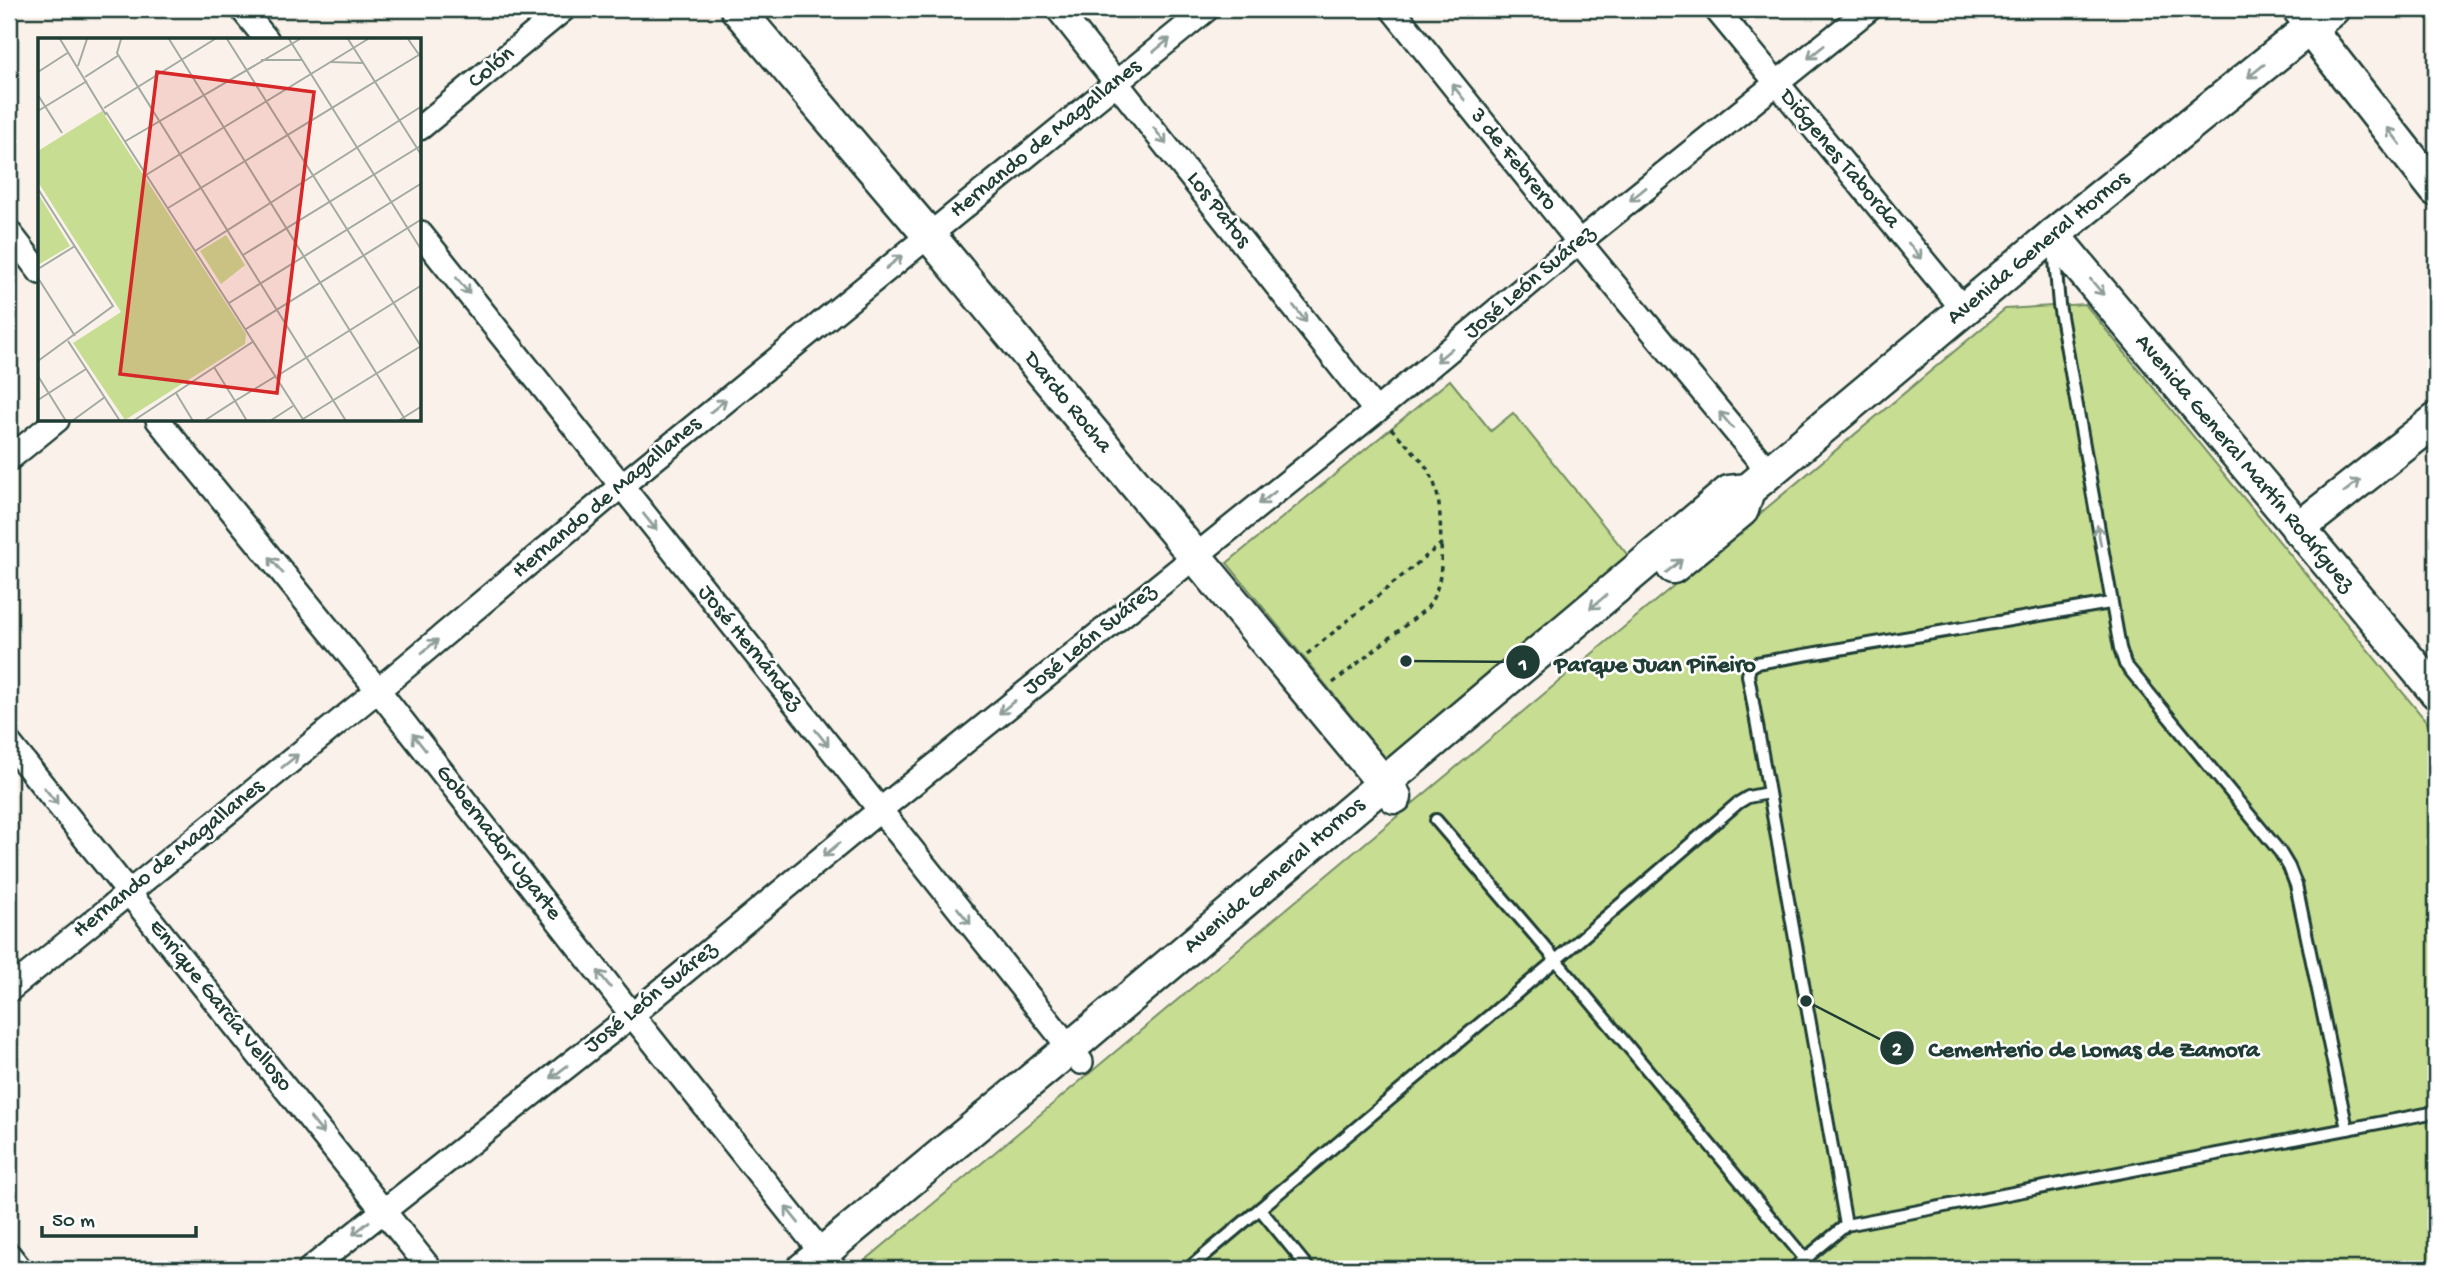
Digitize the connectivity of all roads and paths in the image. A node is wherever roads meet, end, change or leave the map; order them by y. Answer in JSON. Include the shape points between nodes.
{"nodes":[{"id":1,"x":242,"y":9,"type":"edge"},
{"id":2,"x":564,"y":9,"type":"edge"},
{"id":3,"x":737,"y":9,"type":"edge"},
{"id":4,"x":1058,"y":9,"type":"edge"},
{"id":5,"x":1207,"y":9,"type":"edge"},
{"id":6,"x":1391,"y":9,"type":"edge"},
{"id":7,"x":1716,"y":9,"type":"edge"},
{"id":8,"x":1868,"y":9,"type":"edge"},
{"id":9,"x":2333,"y":9,"type":"edge"},
{"id":10,"x":2301,"y":19,"type":"edge"},
{"id":11,"x":265,"y":38,"type":"edge"},
{"id":12,"x":1118,"y":82,"type":"junction"},
{"id":13,"x":1777,"y":84,"type":"junction"},
{"id":14,"x":422,"y":126,"type":"edge"},
{"id":15,"x":2436,"y":190,"type":"edge"},
{"id":16,"x":9,"y":232,"type":"edge"},
{"id":17,"x":928,"y":234,"type":"junction"},
{"id":18,"x":2053,"y":235,"type":"junction"},
{"id":19,"x":422,"y":236,"type":"edge"},
{"id":20,"x":1579,"y":242,"type":"junction"},
{"id":21,"x":38,"y":269,"type":"edge"},
{"id":22,"x":1963,"y":309,"type":"junction"},
{"id":23,"x":1376,"y":411,"type":"junction"},
{"id":24,"x":2436,"y":419,"type":"edge"},
{"id":25,"x":55,"y":422,"type":"edge"},
{"id":26,"x":160,"y":422,"type":"edge"},
{"id":27,"x":9,"y":459,"type":"edge"},
{"id":28,"x":1759,"y":481,"type":"junction"},
{"id":29,"x":621,"y":486,"type":"junction"},
{"id":30,"x":2298,"y":529,"type":"junction"},
{"id":31,"x":1441,"y":544,"type":"junction"},
{"id":32,"x":1194,"y":556,"type":"junction"},
{"id":33,"x":2110,"y":603,"type":"junction"},
{"id":34,"x":1288,"y":670,"type":"junction"},
{"id":35,"x":378,"y":690,"type":"junction"},
{"id":36,"x":2436,"y":692,"type":"edge"},
{"id":37,"x":1312,"y":699,"type":"junction"},
{"id":38,"x":9,"y":743,"type":"edge"},
{"id":39,"x":1390,"y":791,"type":"junction"},
{"id":40,"x":1768,"y":793,"type":"junction"},
{"id":41,"x":880,"y":810,"type":"junction"},
{"id":42,"x":1436,"y":820,"type":"dead end"},
{"id":43,"x":128,"y":892,"type":"junction"},
{"id":44,"x":1556,"y":960,"type":"junction"},
{"id":45,"x":9,"y":990,"type":"edge"},
{"id":46,"x":632,"y":1015,"type":"junction"},
{"id":47,"x":1075,"y":1055,"type":"junction"},
{"id":48,"x":2436,"y":1112,"type":"edge"},
{"id":49,"x":2347,"y":1129,"type":"junction"},
{"id":50,"x":1260,"y":1209,"type":"junction"},
{"id":51,"x":384,"y":1210,"type":"junction"},
{"id":52,"x":1846,"y":1225,"type":"junction"},
{"id":53,"x":9,"y":1255,"type":"edge"},
{"id":54,"x":1805,"y":1259,"type":"junction"},
{"id":55,"x":823,"y":1265,"type":"edge"},
{"id":56,"x":20,"y":1269,"type":"edge"},
{"id":57,"x":310,"y":1269,"type":"edge"},
{"id":58,"x":430,"y":1269,"type":"edge"},
{"id":59,"x":1188,"y":1269,"type":"edge"},
{"id":60,"x":1309,"y":1269,"type":"edge"},
{"id":61,"x":1793,"y":1269,"type":"edge"}],
"edges":[{"from":1,"to":11,"type":"street"},
{"from":2,"to":14,"type":"street","name":"Colón"},
{"from":3,"to":17,"type":"main road","name":"Dardo Rocha"},
{"from":4,"to":12,"type":"street","name":"Los Patos"},
{"from":12,"to":5,"type":"street","name":"Hernando de Magallanes","one_way":true},
{"from":20,"to":6,"type":"street","name":"3 de Febrero","one_way":true},
{"from":7,"to":13,"type":"street","name":"Diógenes Taborda"},
{"from":8,"to":13,"type":"street","name":"José León Suárez","one_way":true},
{"from":9,"to":10,"type":"main road","name":"Avenida General Hornos"},
{"from":15,"to":10,"type":"main road","one_way":true},
{"from":10,"to":18,"type":"main road","name":"Avenida General Hornos","one_way":true},
{"from":12,"to":17,"type":"street","name":"Hernando de Magallanes"},
{"from":12,"to":23,"type":"street","name":"Los Patos","one_way":true},
{"from":13,"to":20,"type":"street","name":"José León Suárez","one_way":true},
{"from":13,"to":22,"type":"street","name":"Diógenes Taborda","one_way":true},
{"from":16,"to":21,"type":"street"},
{"from":29,"to":17,"type":"street","name":"Hernando de Magallanes","one_way":true},
{"from":17,"to":32,"type":"main road","name":"Dardo Rocha"},
{"from":18,"to":22,"type":"main road","name":"Avenida General Hornos"},
{"from":18,"to":30,"type":"main road","name":"Avenida General Martín Rodríguez","one_way":true},
{"from":33,"to":18,"type":"lane","one_way":true,"via":[[2059,305]]},
{"from":19,"to":29,"type":"street","name":"José Hernández","one_way":true},
{"from":20,"to":23,"type":"street","name":"José León Suárez","one_way":true},
{"from":28,"to":20,"type":"street","name":"3 de Febrero","one_way":true},
{"from":22,"to":28,"type":"main road","name":"Avenida General Hornos"},
{"from":23,"to":31,"type":"path","via":[[1434,482]]},
{"from":23,"to":32,"type":"street","name":"José León Suárez","one_way":true},
{"from":30,"to":24,"type":"main road","one_way":true},
{"from":25,"to":27,"type":"street"},
{"from":35,"to":26,"type":"street","name":"Gobernador Ugarte","one_way":true},
{"from":28,"to":39,"type":"main road","name":"Avenida General Hornos","via":[[1729,492]]},
{"from":35,"to":29,"type":"street","name":"Hernando de Magallanes","one_way":true},
{"from":29,"to":41,"type":"street","name":"José Hernández","one_way":true},
{"from":30,"to":36,"type":"main road","name":"Avenida General Martín Rodríguez"},
{"from":31,"to":34,"type":"path"},
{"from":31,"to":37,"type":"path","via":[[1439,583],[1427,608]]},
{"from":32,"to":34,"type":"main road","name":"Dardo Rocha"},
{"from":32,"to":41,"type":"street","name":"José León Suárez","one_way":true},
{"from":33,"to":40,"type":"lane","via":[[1757,663],[1748,675]]},
{"from":33,"to":49,"type":"lane","via":[[2125,664],[2289,867]]},
{"from":34,"to":37,"type":"main road","name":"Dardo Rocha"},
{"from":43,"to":35,"type":"street","name":"Hernando de Magallanes","one_way":true},
{"from":46,"to":35,"type":"street","name":"Gobernador Ugarte","one_way":true},
{"from":37,"to":39,"type":"main road","name":"Dardo Rocha"},
{"from":38,"to":43,"type":"street","name":"Enrique García Velloso","one_way":true},
{"from":39,"to":47,"type":"main road","name":"Avenida General Hornos"},
{"from":40,"to":44,"type":"lane","via":[[1738,803]]},
{"from":40,"to":52,"type":"lane"},
{"from":41,"to":46,"type":"street","name":"José León Suárez","one_way":true},
{"from":41,"to":47,"type":"street","name":"José Hernández","one_way":true},
{"from":42,"to":44,"type":"lane"},
{"from":43,"to":45,"type":"street","name":"Hernando de Magallanes"},
{"from":43,"to":51,"type":"street","name":"Enrique García Velloso","one_way":true},
{"from":44,"to":50,"type":"lane"},
{"from":44,"to":54,"type":"lane"},
{"from":46,"to":51,"type":"street","name":"José León Suárez","one_way":true},
{"from":55,"to":46,"type":"street","name":"Gobernador Ugarte","one_way":true},
{"from":47,"to":55,"type":"main road","name":"Avenida General Hornos"},
{"from":48,"to":49,"type":"lane"},
{"from":49,"to":52,"type":"lane"},
{"from":50,"to":59,"type":"lane"},
{"from":50,"to":60,"type":"lane"},
{"from":51,"to":57,"type":"street","name":"José León Suárez","one_way":true},
{"from":51,"to":58,"type":"street","name":"Enrique García Velloso"},
{"from":52,"to":54,"type":"lane"},
{"from":53,"to":56,"type":"street"},
{"from":54,"to":61,"type":"lane"}]}
